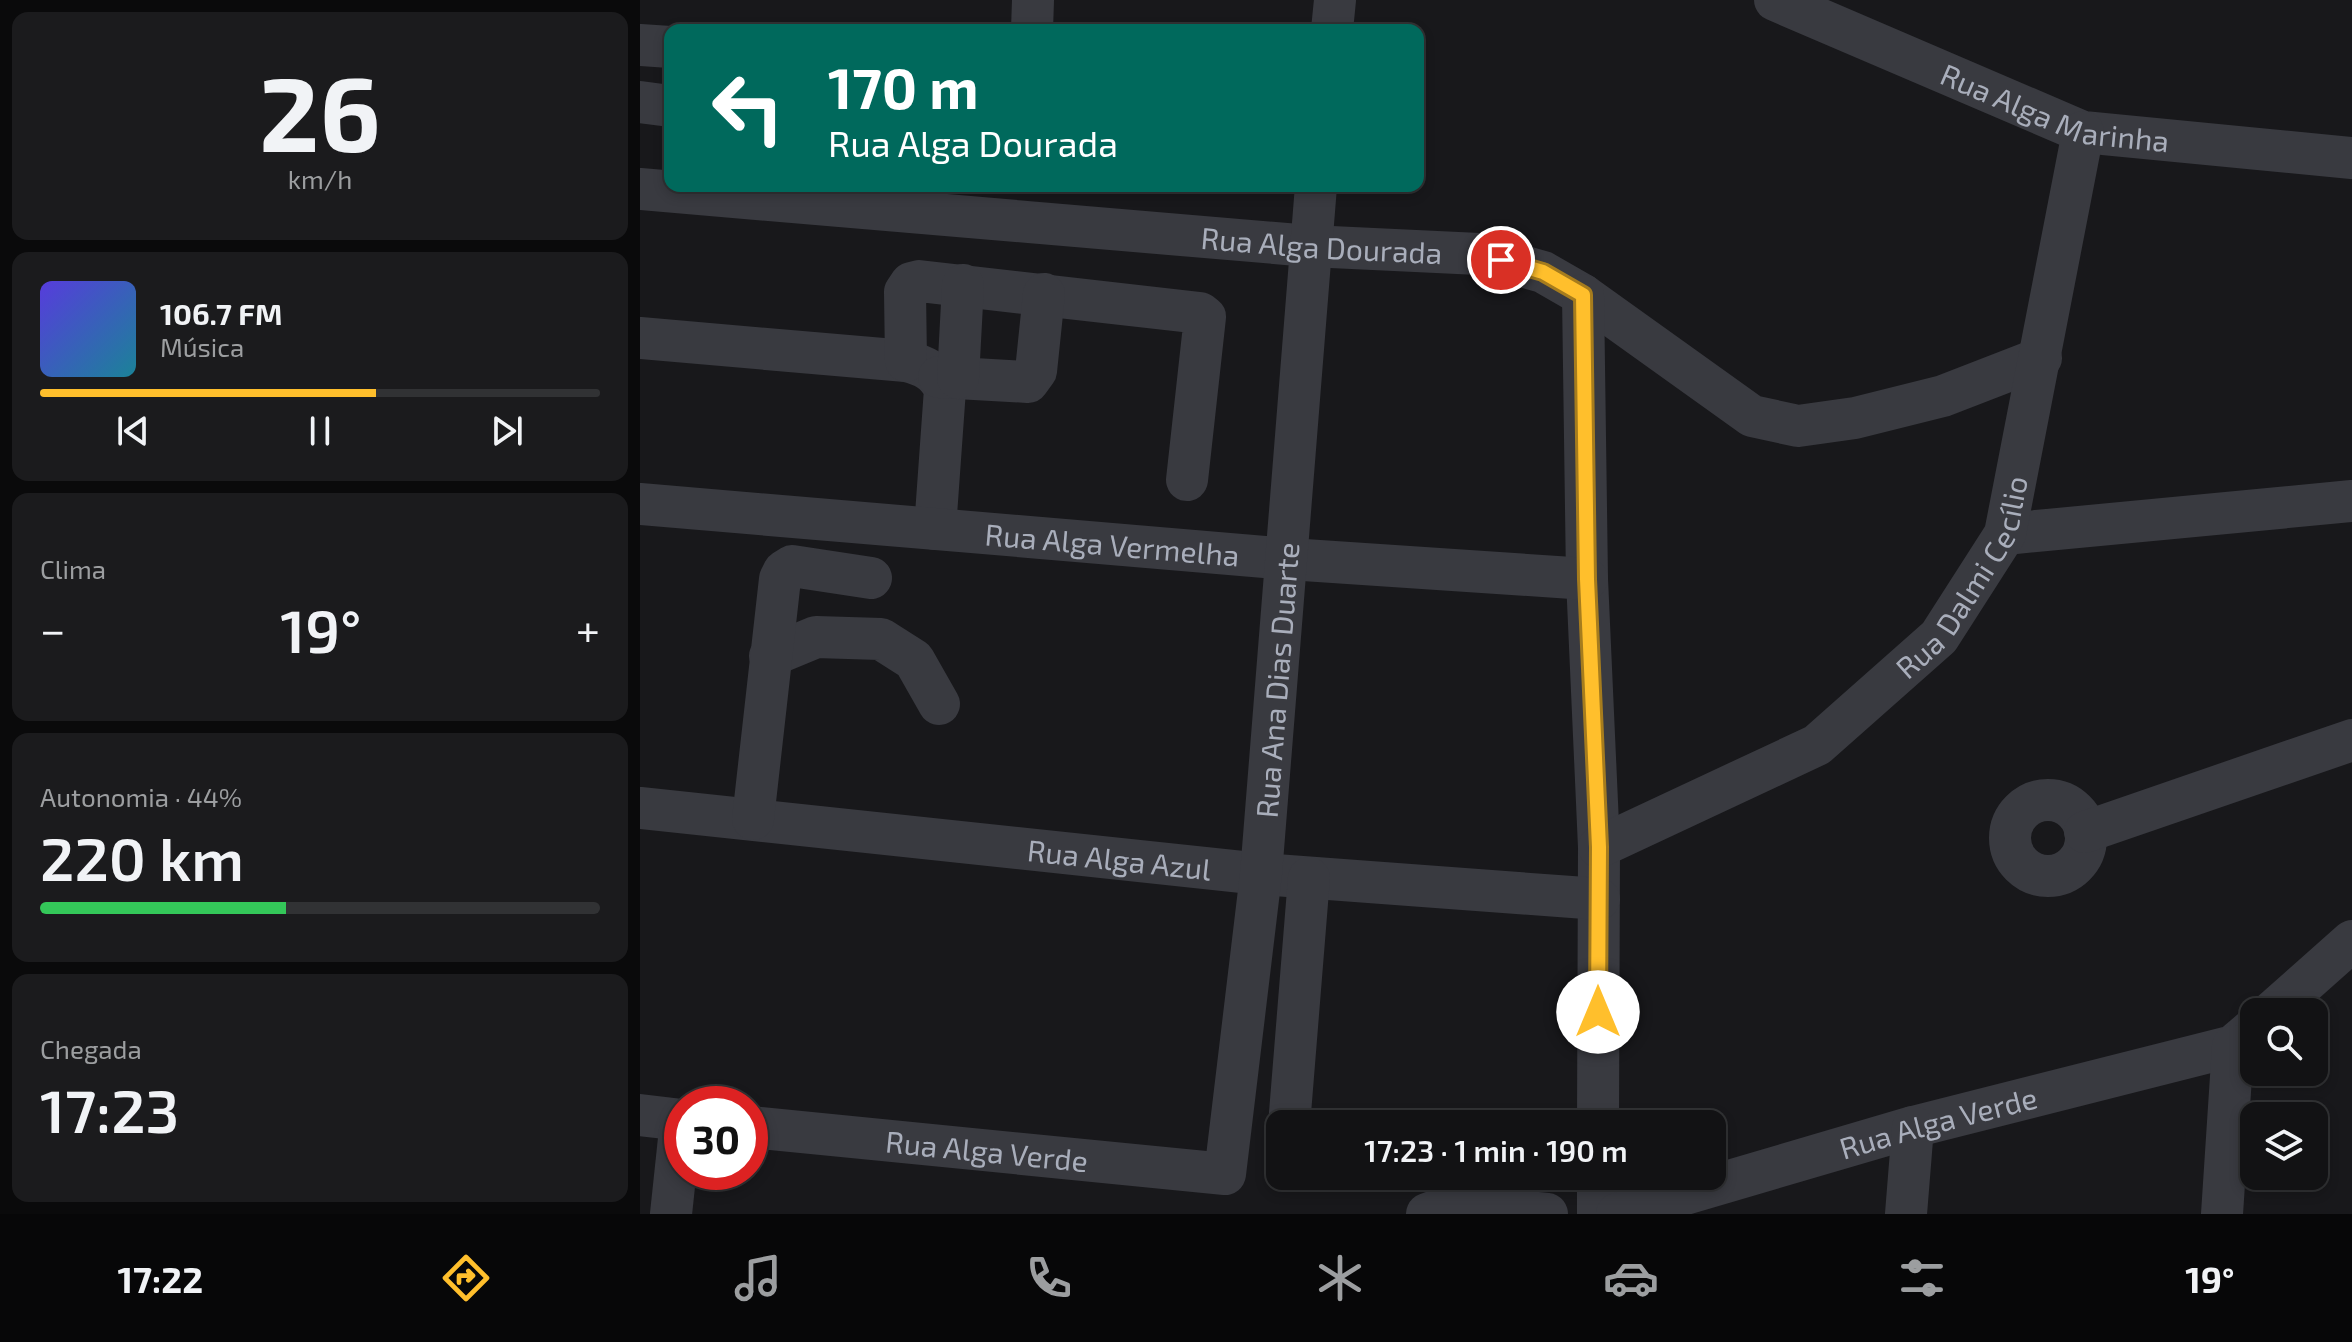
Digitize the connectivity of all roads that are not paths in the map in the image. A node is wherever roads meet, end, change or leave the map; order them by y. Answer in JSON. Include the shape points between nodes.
{"nodes":[{"id":1,"x":1033,"y":0,"type":"edge"},
{"id":2,"x":1335,"y":0,"type":"edge"},
{"id":3,"x":1775,"y":0,"type":"edge"},
{"id":4,"x":1032,"y":24,"type":"edge"},
{"id":5,"x":1333,"y":24,"type":"edge"},
{"id":6,"x":640,"y":45,"type":"edge"},
{"id":7,"x":664,"y":47,"type":"edge"},
{"id":8,"x":640,"y":102,"type":"edge"},
{"id":9,"x":664,"y":105,"type":"edge"},
{"id":10,"x":2083,"y":132,"type":"junction"},
{"id":11,"x":2352,"y":158,"type":"edge"},
{"id":12,"x":640,"y":189,"type":"edge"},
{"id":13,"x":664,"y":191,"type":"edge"},
{"id":14,"x":675,"y":192,"type":"edge"},
{"id":15,"x":1315,"y":192,"type":"edge"},
{"id":16,"x":1310,"y":246,"type":"junction"},
{"id":17,"x":963,"y":285,"type":"junction"},
{"id":18,"x":1044,"y":294,"type":"junction"},
{"id":19,"x":1583,"y":295,"type":"junction"},
{"id":20,"x":640,"y":338,"type":"edge"},
{"id":21,"x":2041,"y":358,"type":"junction"},
{"id":22,"x":934,"y":372,"type":"junction"},
{"id":23,"x":1187,"y":480,"type":"dead end"},
{"id":24,"x":2352,"y":501,"type":"edge"},
{"id":25,"x":640,"y":504,"type":"edge"},
{"id":26,"x":935,"y":529,"type":"junction"},
{"id":27,"x":2005,"y":534,"type":"junction"},
{"id":28,"x":1289,"y":559,"type":"junction"},
{"id":29,"x":871,"y":578,"type":"dead end"},
{"id":30,"x":1587,"y":579,"type":"junction"},
{"id":31,"x":770,"y":656,"type":"junction"},
{"id":32,"x":939,"y":704,"type":"dead end"},
{"id":33,"x":2352,"y":740,"type":"edge"},
{"id":34,"x":640,"y":808,"type":"edge"},
{"id":35,"x":753,"y":819,"type":"junction"},
{"id":36,"x":2085,"y":832,"type":"dead end"},
{"id":37,"x":1599,"y":847,"type":"junction"},
{"id":38,"x":1261,"y":874,"type":"junction"},
{"id":39,"x":1309,"y":878,"type":"junction"},
{"id":40,"x":1599,"y":899,"type":"junction"},
{"id":41,"x":2352,"y":941,"type":"edge"},
{"id":42,"x":2288,"y":998,"type":"edge"},
{"id":43,"x":2240,"y":1038,"type":"edge"},
{"id":44,"x":2240,"y":1069,"type":"edge"},
{"id":45,"x":1290,"y":1110,"type":"edge"},
{"id":46,"x":1598,"y":1110,"type":"edge"},
{"id":47,"x":640,"y":1115,"type":"edge"},
{"id":48,"x":664,"y":1118,"type":"edge"},
{"id":49,"x":1913,"y":1127,"type":"junction"},
{"id":50,"x":768,"y":1129,"type":"edge"},
{"id":51,"x":1225,"y":1174,"type":"joint"},
{"id":52,"x":674,"y":1190,"type":"edge"},
{"id":53,"x":1598,"y":1190,"type":"edge"},
{"id":54,"x":1441,"y":1209,"type":"edge"},
{"id":55,"x":671,"y":1214,"type":"edge"},
{"id":56,"x":1547,"y":1214,"type":"edge"},
{"id":57,"x":1598,"y":1214,"type":"edge"},
{"id":58,"x":1617,"y":1214,"type":"edge"},
{"id":59,"x":1906,"y":1214,"type":"edge"},
{"id":60,"x":2222,"y":1214,"type":"edge"}],
"edges":[{"from":1,"to":4,"type":"street"},
{"from":2,"to":5,"type":"street"},
{"from":3,"to":10,"type":"street","name":"Rua Alga Marinha"},
{"from":6,"to":7,"type":"street"},
{"from":8,"to":9,"type":"street"},
{"from":10,"to":11,"type":"street","name":"Rua Alga Marinha"},
{"from":10,"to":21,"type":"street","name":"Rua Dalmi Cecílio"},
{"from":12,"to":13,"type":"street","name":"Rua Alga Dourada"},
{"from":14,"to":16,"type":"street","name":"Rua Alga Dourada"},
{"from":15,"to":16,"type":"street","name":"Rua Ana Dias Duarte"},
{"from":16,"to":19,"type":"street","name":"Rua Alga Dourada","via":[[1479,254],[1543,272]]},
{"from":16,"to":28,"type":"street","name":"Rua Ana Dias Duarte"},
{"from":17,"to":18,"type":"street"},
{"from":17,"to":22,"type":"street"},
{"from":17,"to":22,"type":"street","via":[[911,283],[905,292]]},
{"from":18,"to":22,"type":"street","via":[[1034,377],[1028,382]]},
{"from":18,"to":23,"type":"street","via":[[1192,310],[1205,317]]},
{"from":19,"to":21,"type":"street","name":"Rua Alga Dourada","via":[[1752,416],[1798,426],[1943,396]]},
{"from":19,"to":30,"type":"street"},
{"from":20,"to":22,"type":"street"},
{"from":21,"to":27,"type":"street","name":"Rua Dalmi Cecílio"},
{"from":22,"to":26,"type":"street","via":[[945,389]]},
{"from":24,"to":27,"type":"street"},
{"from":25,"to":26,"type":"street","name":"Rua Alga Vermelha"},
{"from":26,"to":28,"type":"street","name":"Rua Alga Vermelha"},
{"from":27,"to":37,"type":"street","name":"Rua Dalmi Cecílio","via":[[1939,637],[1817,745]]},
{"from":28,"to":30,"type":"street","name":"Rua Alga Vermelha"},
{"from":28,"to":38,"type":"street","name":"Rua Ana Dias Duarte"},
{"from":29,"to":31,"type":"street","via":[[792,566],[784,571]]},
{"from":30,"to":37,"type":"street"},
{"from":31,"to":32,"type":"street","via":[[816,637],[881,639],[914,660]]},
{"from":31,"to":35,"type":"street"},
{"from":33,"to":36,"type":"street"},
{"from":34,"to":35,"type":"street","name":"Rua Alga Azul"},
{"from":35,"to":38,"type":"street","name":"Rua Alga Azul"},
{"from":37,"to":40,"type":"street"},
{"from":38,"to":39,"type":"street","name":"Rua Alga Azul"},
{"from":38,"to":51,"type":"street","name":"Rua Ana Dias Duarte"},
{"from":39,"to":40,"type":"street","name":"Rua Alga Azul"},
{"from":39,"to":45,"type":"street"},
{"from":40,"to":46,"type":"street"},
{"from":41,"to":42,"type":"street"},
{"from":43,"to":49,"type":"street","name":"Rua Alga Verde"},
{"from":44,"to":60,"type":"street"},
{"from":47,"to":48,"type":"street"},
{"from":49,"to":58,"type":"street","name":"Rua Alga Verde"},
{"from":49,"to":59,"type":"street"},
{"from":50,"to":51,"type":"street","name":"Rua Alga Verde"},
{"from":52,"to":55,"type":"street"},
{"from":53,"to":57,"type":"street"},
{"from":54,"to":56,"type":"street"}]}
